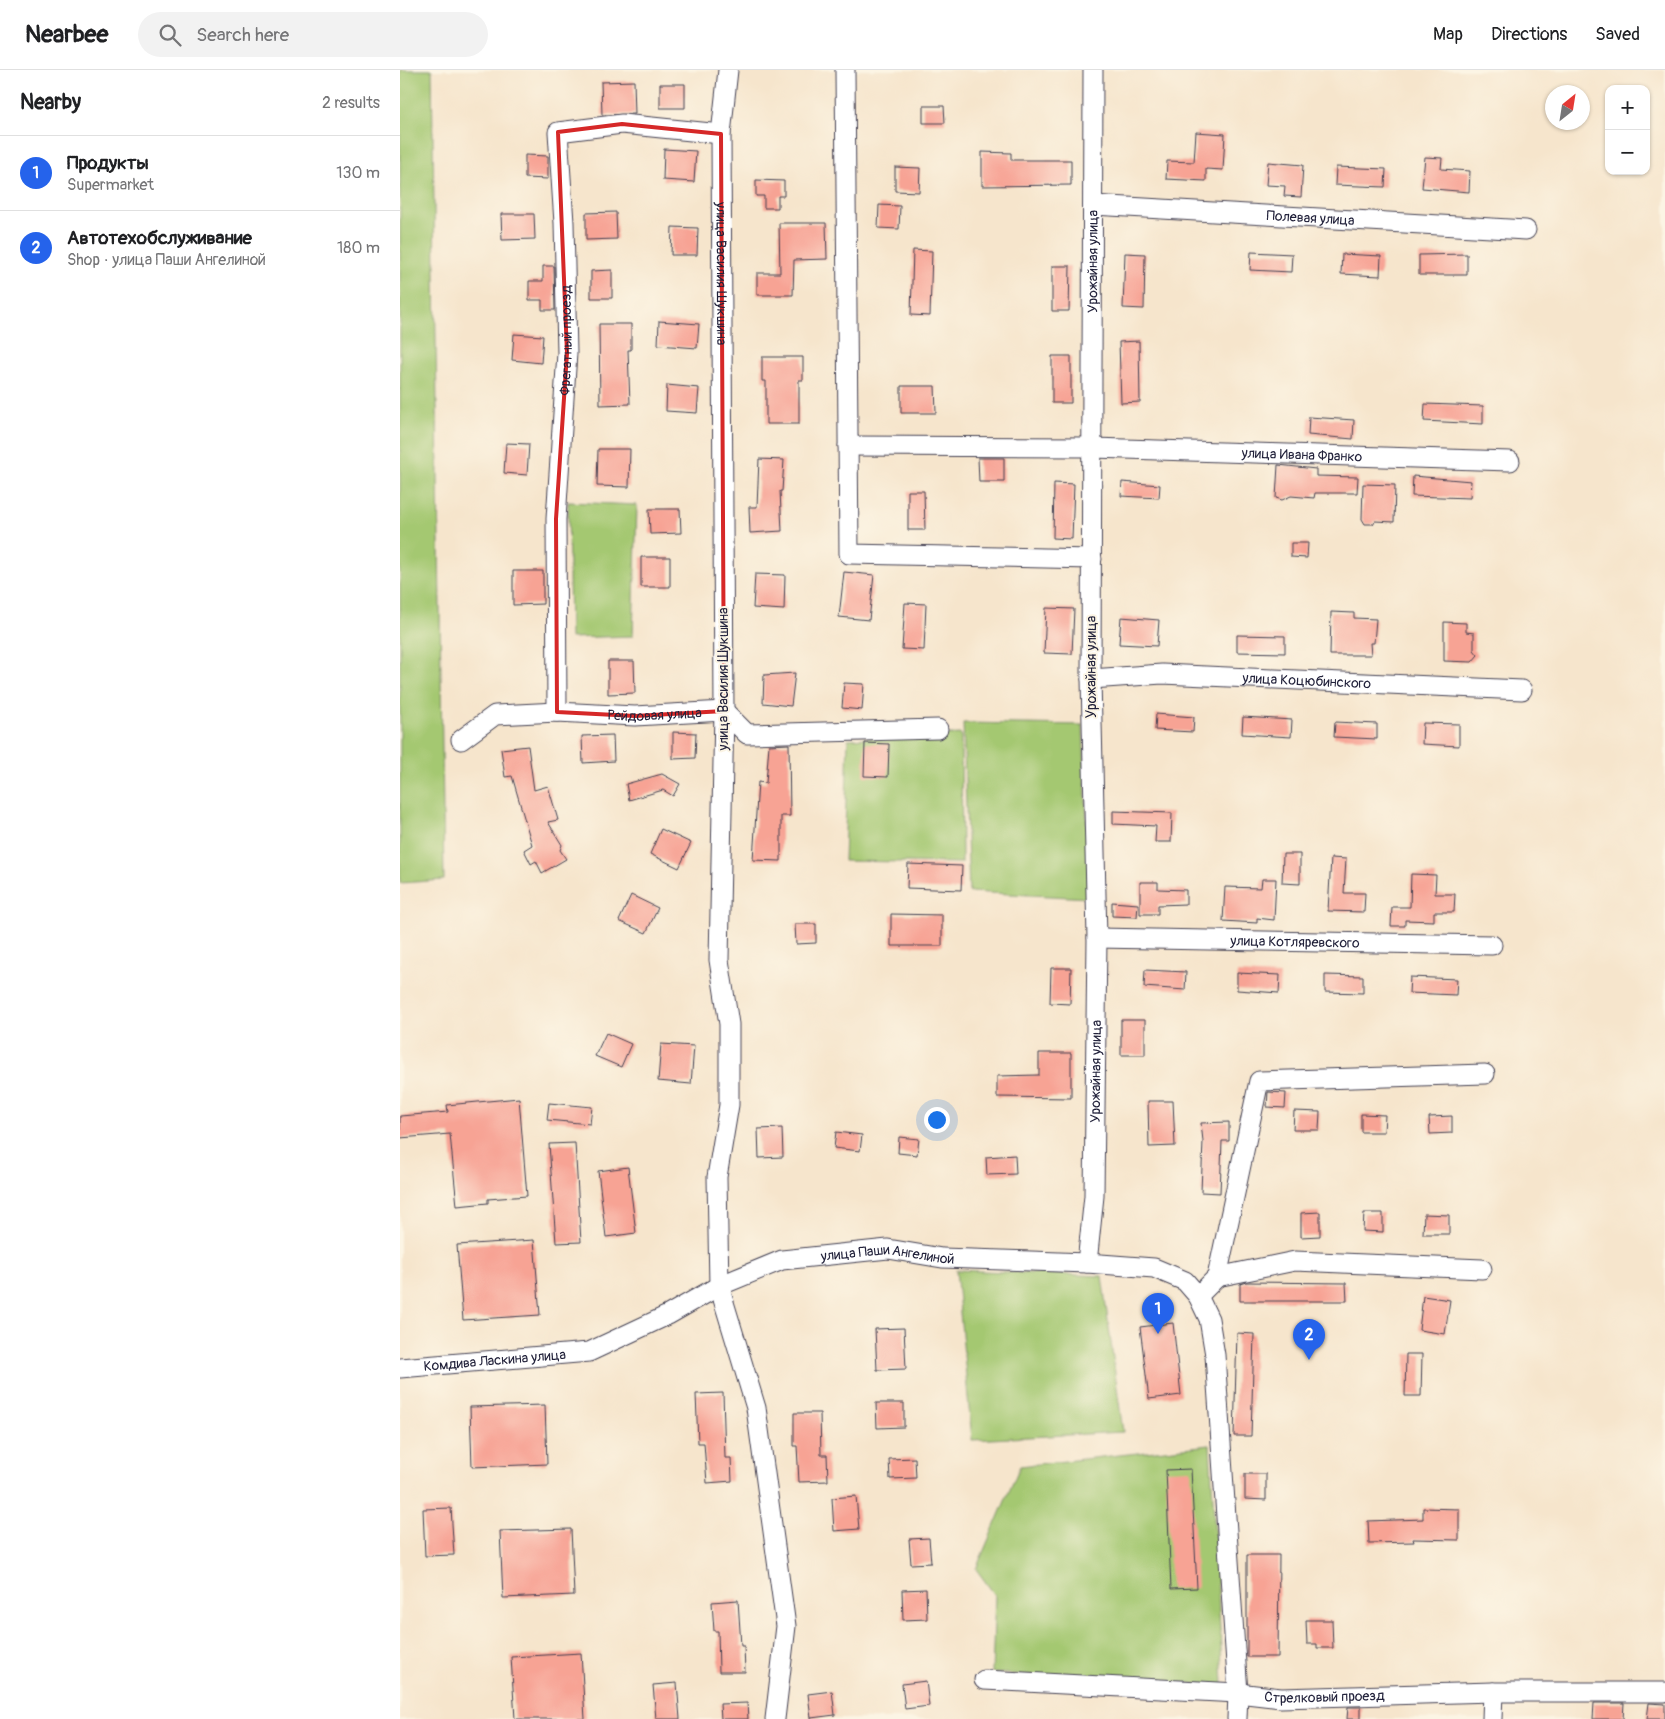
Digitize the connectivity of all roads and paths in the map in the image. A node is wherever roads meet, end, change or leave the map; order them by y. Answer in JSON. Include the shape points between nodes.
{"nodes":[{"id":1,"x":728,"y":70,"type":"edge"},
{"id":2,"x":845,"y":70,"type":"edge"},
{"id":3,"x":1093,"y":70,"type":"edge"},
{"id":4,"x":721,"y":134,"type":"junction"},
{"id":5,"x":1094,"y":205,"type":"junction"},
{"id":6,"x":1526,"y":230,"type":"dead end"},
{"id":7,"x":848,"y":446,"type":"junction"},
{"id":8,"x":1093,"y":448,"type":"junction"},
{"id":9,"x":1510,"y":461,"type":"dead end"},
{"id":10,"x":1092,"y":559,"type":"junction"},
{"id":11,"x":1090,"y":679,"type":"junction"},
{"id":12,"x":1522,"y":690,"type":"dead end"},
{"id":13,"x":724,"y":711,"type":"junction"},
{"id":14,"x":557,"y":712,"type":"junction"},
{"id":15,"x":938,"y":729,"type":"dead end"},
{"id":16,"x":460,"y":740,"type":"dead end"},
{"id":17,"x":1097,"y":938,"type":"junction"},
{"id":18,"x":1492,"y":945,"type":"dead end"},
{"id":19,"x":1485,"y":1074,"type":"dead end"},
{"id":20,"x":1087,"y":1263,"type":"junction"},
{"id":21,"x":1482,"y":1269,"type":"dead end"},
{"id":22,"x":1217,"y":1277,"type":"junction"},
{"id":23,"x":719,"y":1286,"type":"junction"},
{"id":24,"x":1198,"y":1296,"type":"junction"},
{"id":25,"x":588,"y":1352,"type":"joint"},
{"id":26,"x":400,"y":1368,"type":"edge"},
{"id":27,"x":984,"y":1680,"type":"dead end"},
{"id":28,"x":1493,"y":1692,"type":"junction"},
{"id":29,"x":1665,"y":1692,"type":"edge"},
{"id":30,"x":1238,"y":1693,"type":"junction"},
{"id":31,"x":775,"y":1719,"type":"edge"},
{"id":32,"x":1237,"y":1719,"type":"edge"},
{"id":33,"x":1492,"y":1719,"type":"edge"}],
"edges":[{"from":1,"to":4,"type":"street","name":"улица Василия Шукшина"},
{"from":2,"to":7,"type":"street"},
{"from":3,"to":5,"type":"street","name":"Урожайная улица"},
{"from":4,"to":13,"type":"street","name":"улица Василия Шукшина"},
{"from":4,"to":14,"type":"street","name":"Фрегатный проезд","via":[[622,124],[558,132],[567,353],[556,519]]},
{"from":5,"to":6,"type":"street","name":"Полевая улица"},
{"from":5,"to":8,"type":"street","name":"Урожайная улица"},
{"from":7,"to":8,"type":"street","name":"улица Ивана Франко"},
{"from":7,"to":10,"type":"street","via":[[849,554]]},
{"from":8,"to":9,"type":"street","name":"улица Ивана Франко"},
{"from":8,"to":10,"type":"street","name":"Урожайная улица"},
{"from":10,"to":11,"type":"street","name":"Урожайная улица"},
{"from":11,"to":12,"type":"street","name":"улица Коцюбинского","via":[[1162,674]]},
{"from":11,"to":17,"type":"street","name":"Урожайная улица"},
{"from":13,"to":14,"type":"street","name":"Рейдовая улица","via":[[635,716]]},
{"from":13,"to":15,"type":"street","via":[[747,734]]},
{"from":13,"to":23,"type":"street","name":"улица Василия Шукшина","via":[[719,960],[729,1024],[729,1105],[717,1178]]},
{"from":14,"to":16,"type":"street","name":"Рейдовая улица","via":[[495,715]]},
{"from":17,"to":18,"type":"street","name":"улица Котляревского"},
{"from":17,"to":20,"type":"street","name":"Урожайная улица","via":[[1094,1196]]},
{"from":19,"to":22,"type":"street","via":[[1258,1081]]},
{"from":20,"to":23,"type":"street","name":"улица Паши Ангелиной","via":[[942,1258],[888,1250],[782,1260]]},
{"from":20,"to":24,"type":"street","name":"улица Паши Ангелиной","via":[[1154,1268],[1185,1281]]},
{"from":21,"to":22,"type":"street","via":[[1295,1261]]},
{"from":22,"to":24,"type":"street"},
{"from":23,"to":25,"type":"street","name":"улица Паши Ангелиной","via":[[668,1315]]},
{"from":23,"to":31,"type":"street","name":"улица Василия Шукшина","via":[[756,1408],[786,1626]]},
{"from":24,"to":30,"type":"street","via":[[1209,1319],[1215,1355]]},
{"from":25,"to":26,"type":"street","name":"Комдива Ласкина улица"},
{"from":27,"to":30,"type":"street","name":"Стрелковый проезд"},
{"from":28,"to":29,"type":"street","name":"Стрелковый проезд"},
{"from":28,"to":30,"type":"street","name":"Стрелковый проезд","via":[[1281,1698]]},
{"from":28,"to":33,"type":"street"},
{"from":30,"to":32,"type":"street"}]}
